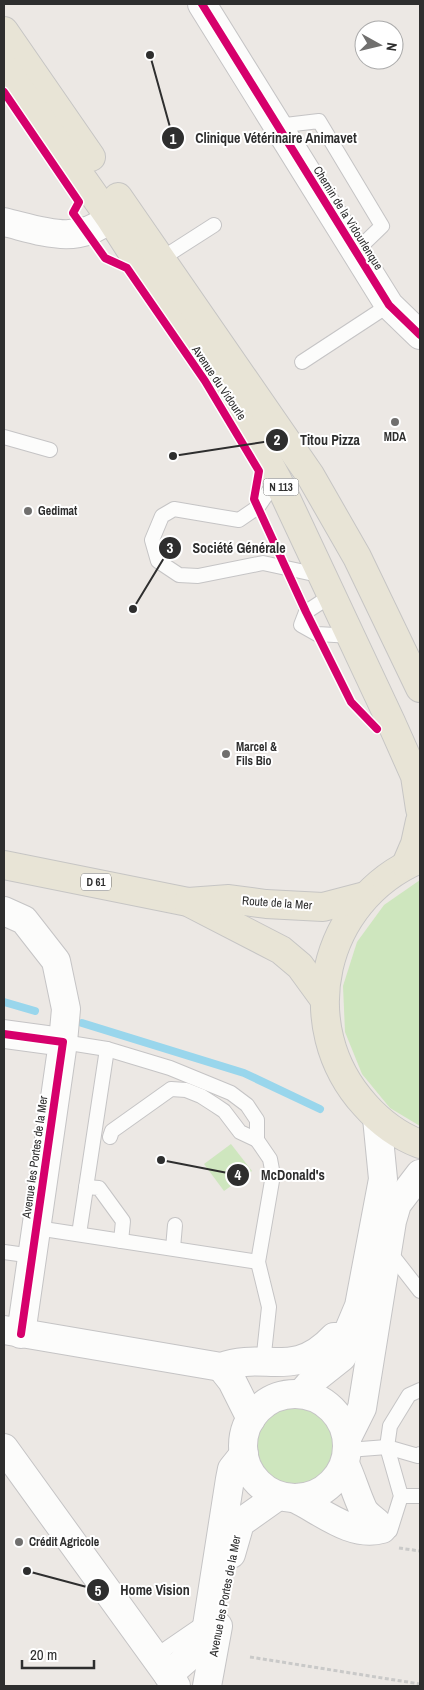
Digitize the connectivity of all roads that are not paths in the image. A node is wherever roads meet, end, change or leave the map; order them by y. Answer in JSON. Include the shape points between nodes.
{"nodes":[{"id":1,"x":202,"y":4,"type":"edge"},
{"id":2,"x":4,"y":31,"type":"edge"},
{"id":3,"x":4,"y":67,"type":"edge"},
{"id":4,"x":277,"y":126,"type":"junction"},
{"id":5,"x":110,"y":218,"type":"junction"},
{"id":6,"x":4,"y":222,"type":"edge"},
{"id":7,"x":214,"y":225,"type":"dead end"},
{"id":8,"x":355,"y":252,"type":"junction"},
{"id":9,"x":161,"y":259,"type":"junction"},
{"id":10,"x":389,"y":305,"type":"junction"},
{"id":11,"x":420,"y":335,"type":"edge"},
{"id":12,"x":302,"y":362,"type":"dead end"},
{"id":13,"x":4,"y":437,"type":"edge"},
{"id":14,"x":50,"y":450,"type":"dead end"},
{"id":15,"x":277,"y":479,"type":"junction"},
{"id":16,"x":328,"y":585,"type":"junction"},
{"id":17,"x":352,"y":636,"type":"junction"},
{"id":18,"x":420,"y":688,"type":"edge"},
{"id":19,"x":420,"y":809,"type":"edge"},
{"id":20,"x":420,"y":820,"type":"edge"},
{"id":21,"x":413,"y":862,"type":"edge"},
{"id":22,"x":4,"y":865,"type":"edge"},
{"id":23,"x":365,"y":896,"type":"junction"},
{"id":24,"x":188,"y":902,"type":"junction"},
{"id":25,"x":4,"y":911,"type":"edge"},
{"id":26,"x":324,"y":999,"type":"junction"},
{"id":27,"x":4,"y":1034,"type":"edge"},
{"id":28,"x":63,"y":1042,"type":"junction"},
{"id":29,"x":107,"y":1049,"type":"junction"},
{"id":30,"x":377,"y":1118,"type":"junction"},
{"id":31,"x":94,"y":1134,"type":"junction"},
{"id":32,"x":257,"y":1140,"type":"junction"},
{"id":33,"x":420,"y":1144,"type":"edge"},
{"id":34,"x":420,"y":1174,"type":"edge"},
{"id":35,"x":86,"y":1187,"type":"junction"},
{"id":36,"x":175,"y":1225,"type":"dead end"},
{"id":37,"x":37,"y":1228,"type":"junction"},
{"id":38,"x":79,"y":1234,"type":"junction"},
{"id":39,"x":121,"y":1240,"type":"junction"},
{"id":40,"x":173,"y":1248,"type":"junction"},
{"id":41,"x":387,"y":1249,"type":"junction"},
{"id":42,"x":4,"y":1252,"type":"edge"},
{"id":43,"x":33,"y":1256,"type":"junction"},
{"id":44,"x":258,"y":1262,"type":"junction"},
{"id":45,"x":418,"y":1284,"type":"edge"},
{"id":46,"x":13,"y":1332,"type":"edge"},
{"id":47,"x":346,"y":1337,"type":"junction"},
{"id":48,"x":263,"y":1363,"type":"junction"},
{"id":49,"x":221,"y":1367,"type":"junction"},
{"id":50,"x":420,"y":1390,"type":"edge"},
{"id":51,"x":295,"y":1394,"type":"junction"},
{"id":52,"x":251,"y":1419,"type":"junction"},
{"id":53,"x":4,"y":1448,"type":"edge"},
{"id":54,"x":387,"y":1448,"type":"junction"},
{"id":55,"x":347,"y":1451,"type":"junction"},
{"id":56,"x":244,"y":1454,"type":"junction"},
{"id":57,"x":420,"y":1454,"type":"edge"},
{"id":58,"x":401,"y":1496,"type":"junction"},
{"id":59,"x":420,"y":1496,"type":"edge"},
{"id":60,"x":287,"y":1497,"type":"junction"},
{"id":61,"x":390,"y":1531,"type":"dead end"},
{"id":62,"x":166,"y":1672,"type":"edge"},
{"id":63,"x":207,"y":1686,"type":"edge"}],
"edges":[{"from":1,"to":4,"type":"street","name":"Chemin de la Vidourlenque"},
{"from":2,"to":9,"type":"main road","name":"Avenue du Vidourle","number":"N 113"},
{"from":3,"to":5,"type":"main road","name":"Avenue du Vidourle","number":"N 113"},
{"from":4,"to":8,"type":"street","name":"Chemin de la Vidourlenque"},
{"from":4,"to":8,"type":"lane","via":[[319,121],[382,226]]},
{"from":5,"to":6,"type":"street","via":[[86,233],[58,235]]},
{"from":5,"to":15,"type":"main road","name":"Avenue du Vidourle","number":"N 113","via":[[250,428]]},
{"from":7,"to":9,"type":"lane"},
{"from":8,"to":10,"type":"street","name":"Chemin de la Vidourlenque"},
{"from":9,"to":18,"type":"main road","name":"Avenue du Vidourle","number":"N 113","via":[[310,475],[357,557]]},
{"from":10,"to":11,"type":"street","name":"Chemin de la Vidourlenque"},
{"from":10,"to":12,"type":"lane"},
{"from":13,"to":14,"type":"lane"},
{"from":15,"to":16,"type":"main road","name":"Avenue du Vidourle","number":"N 113"},
{"from":15,"to":16,"type":"lane","via":[[258,508],[238,520],[174,509],[162,516],[152,540],[158,561],[179,575],[198,576],[263,563]]},
{"from":16,"to":17,"type":"main road","name":"Avenue du Vidourle","number":"N 113"},
{"from":16,"to":17,"type":"lane","via":[[306,612],[301,625],[317,634]]},
{"from":17,"to":19,"type":"main road","name":"Avenue du Vidourle","number":"N 113","via":[[414,776]]},
{"from":20,"to":21,"type":"main road"},
{"from":21,"to":23,"type":"main road"},
{"from":22,"to":24,"type":"main road","name":"Route de la Mer","number":"D 61"},
{"from":23,"to":24,"type":"main road","name":"Route de la Mer","number":"D 61","via":[[322,907],[229,899]]},
{"from":23,"to":26,"type":"main road","via":[[335,944],[327,971]]},
{"from":24,"to":26,"type":"main road","name":"Route de la Mer","number":"D 61","via":[[281,950],[300,966]]},
{"from":25,"to":28,"type":"street","name":"Avenue les Portes de la Mer","via":[[24,920],[56,961],[66,1008]]},
{"from":26,"to":30,"type":"main road","via":[[327,1032],[337,1064],[354,1094]]},
{"from":27,"to":28,"type":"street"},
{"from":28,"to":29,"type":"lane"},
{"from":28,"to":37,"type":"street","name":"Avenue les Portes de la Mer"},
{"from":29,"to":31,"type":"lane"},
{"from":29,"to":32,"type":"lane","via":[[170,1068],[231,1093],[246,1105],[256,1120]]},
{"from":30,"to":33,"type":"main road"},
{"from":30,"to":47,"type":"street","name":"Avenue les Portes de la Mer","via":[[383,1179],[359,1306]]},
{"from":31,"to":32,"type":"lane","via":[[114,1142],[112,1131],[171,1089],[201,1096],[224,1111],[240,1132]]},
{"from":31,"to":35,"type":"lane"},
{"from":32,"to":44,"type":"lane","via":[[270,1159],[273,1175]]},
{"from":34,"to":41,"type":"street","name":"Avenue les Portes de la Mer","via":[[397,1204]]},
{"from":35,"to":38,"type":"lane"},
{"from":35,"to":39,"type":"lane","via":[[99,1188],[122,1221]]},
{"from":36,"to":40,"type":"lane"},
{"from":37,"to":38,"type":"lane"},
{"from":37,"to":43,"type":"street","name":"Avenue les Portes de la Mer"},
{"from":38,"to":39,"type":"lane"},
{"from":39,"to":40,"type":"lane"},
{"from":40,"to":44,"type":"lane"},
{"from":41,"to":45,"type":"lane"},
{"from":41,"to":55,"type":"street","name":"Avenue les Portes de la Mer","via":[[362,1408]]},
{"from":42,"to":43,"type":"lane"},
{"from":43,"to":46,"type":"street","name":"Avenue les Portes de la Mer"},
{"from":44,"to":48,"type":"lane","via":[[269,1307]]},
{"from":46,"to":49,"type":"street","name":"Avenue les Portes de la Mer"},
{"from":47,"to":48,"type":"street","name":"Avenue les Portes de la Mer","via":[[334,1337],[309,1358],[287,1363]]},
{"from":47,"to":51,"type":"street","name":"Avenue les Portes de la Mer","via":[[347,1348],[342,1357]]},
{"from":48,"to":49,"type":"street","name":"Avenue les Portes de la Mer","via":[[232,1363]]},
{"from":48,"to":51,"type":"street","via":[[275,1380]]},
{"from":49,"to":52,"type":"street","via":[[232,1381]]},
{"from":50,"to":54,"type":"lane","via":[[409,1395],[390,1426]]},
{"from":51,"to":52,"type":"street","name":"Avenue les Portes de la Mer","via":[[263,1405]]},
{"from":51,"to":55,"type":"street","via":[[322,1400],[335,1412],[342,1422]]},
{"from":52,"to":56,"type":"street","name":"Avenue les Portes de la Mer","via":[[243,1442]]},
{"from":53,"to":62,"type":"street","name":"Avenue les Portes de la Mer"},
{"from":54,"to":55,"type":"lane"},
{"from":54,"to":57,"type":"lane"},
{"from":54,"to":58,"type":"lane"},
{"from":55,"to":60,"type":"street","name":"Avenue les Portes de la Mer","via":[[334,1482],[326,1489],[316,1494]]},
{"from":55,"to":60,"type":"street","via":[[364,1509],[382,1529],[372,1532],[345,1525]]},
{"from":56,"to":60,"type":"street","via":[[252,1475],[268,1491]]},
{"from":56,"to":62,"type":"street","name":"Avenue les Portes de la Mer","via":[[232,1469],[201,1646]]},
{"from":58,"to":59,"type":"lane"},
{"from":58,"to":61,"type":"lane"},
{"from":60,"to":63,"type":"street","name":"Avenue les Portes de la Mer","via":[[240,1523],[235,1535]]}]}
